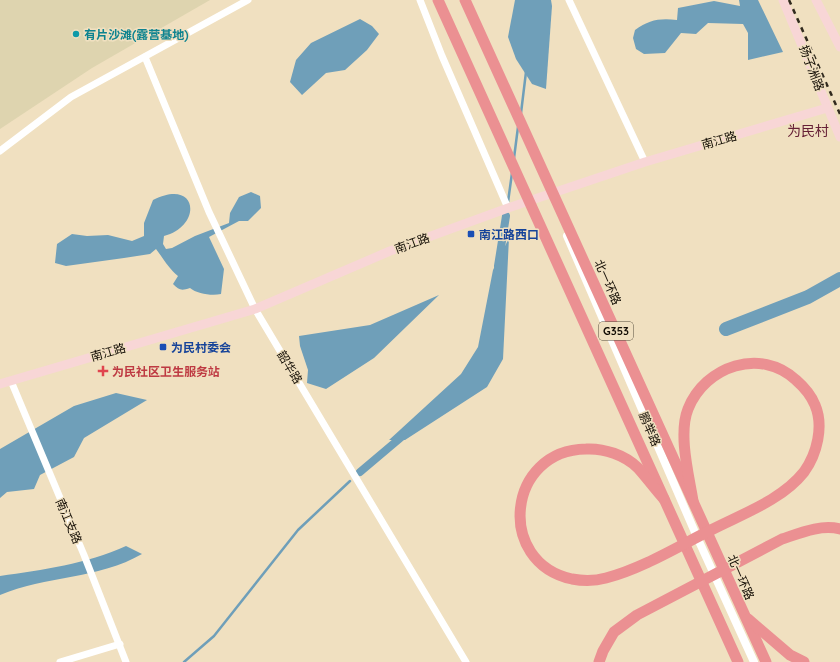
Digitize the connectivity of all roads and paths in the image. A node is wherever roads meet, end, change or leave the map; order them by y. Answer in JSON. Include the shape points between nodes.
{"nodes":[{"id":1,"x":248,"y":0,"type":"edge"},
{"id":2,"x":420,"y":0,"type":"edge"},
{"id":3,"x":438,"y":0,"type":"edge"},
{"id":4,"x":466,"y":0,"type":"edge"},
{"id":5,"x":570,"y":0,"type":"edge"},
{"id":6,"x":784,"y":0,"type":"edge"},
{"id":7,"x":816,"y":0,"type":"edge"},
{"id":8,"x":840,"y":47,"type":"edge"},
{"id":9,"x":145,"y":57,"type":"junction"},
{"id":10,"x":828,"y":108,"type":"junction"},
{"id":11,"x":840,"y":137,"type":"edge"},
{"id":12,"x":0,"y":151,"type":"edge"},
{"id":13,"x":645,"y":162,"type":"junction"},
{"id":14,"x":549,"y":195,"type":"junction"},
{"id":15,"x":508,"y":208,"type":"junction"},
{"id":16,"x":255,"y":309,"type":"junction"},
{"id":17,"x":11,"y":381,"type":"junction"},
{"id":18,"x":0,"y":384,"type":"edge"},
{"id":19,"x":664,"y":499,"type":"junction"},
{"id":20,"x":693,"y":501,"type":"junction"},
{"id":21,"x":840,"y":529,"type":"edge"},
{"id":22,"x":697,"y":537,"type":"junction"},
{"id":23,"x":714,"y":575,"type":"junction"},
{"id":24,"x":745,"y":616,"type":"junction"},
{"id":25,"x":722,"y":628,"type":"junction"},
{"id":26,"x":120,"y":644,"type":"junction"},
{"id":27,"x":60,"y":662,"type":"edge"},
{"id":28,"x":126,"y":662,"type":"edge"},
{"id":29,"x":466,"y":662,"type":"edge"},
{"id":30,"x":599,"y":662,"type":"edge"},
{"id":31,"x":731,"y":662,"type":"edge"},
{"id":32,"x":738,"y":662,"type":"edge"},
{"id":33,"x":754,"y":662,"type":"edge"},
{"id":34,"x":766,"y":662,"type":"edge"},
{"id":35,"x":804,"y":662,"type":"edge"}],
"edges":[{"from":1,"to":9,"type":"street"},
{"from":2,"to":15,"type":"street"},
{"from":3,"to":19,"type":"highway","number":"G353"},
{"from":4,"to":20,"type":"highway","name":"北一环路","number":"G353"},
{"from":5,"to":13,"type":"street"},
{"from":6,"to":10,"type":"main road","name":"扬子洲路"},
{"from":7,"to":8,"type":"main road"},
{"from":9,"to":12,"type":"street","via":[[71,97]]},
{"from":9,"to":16,"type":"street","name":"韶华路","via":[[210,212]]},
{"from":10,"to":11,"type":"main road","name":"扬子洲路"},
{"from":10,"to":13,"type":"main road","name":"南江路"},
{"from":13,"to":14,"type":"main road","name":"南江路"},
{"from":14,"to":15,"type":"main road","name":"南江路"},
{"from":14,"to":22,"type":"street","name":"鹏举路"},
{"from":15,"to":16,"type":"main road","name":"南江路","via":[[390,251]]},
{"from":16,"to":17,"type":"main road","name":"南江路"},
{"from":16,"to":29,"type":"street","name":"韶华路"},
{"from":17,"to":18,"type":"main road","name":"南江路"},
{"from":17,"to":26,"type":"street","name":"南江支路"},
{"from":19,"to":22,"type":"highway","via":[[637,467],[617,454],[597,448],[564,452],[540,465],[527,484],[521,497],[519,516],[522,535],[530,552],[544,566],[561,577],[582,581],[604,578],[645,564]]},
{"from":19,"to":25,"type":"highway","number":"G353"},
{"from":20,"to":22,"type":"highway","via":[[684,427],[687,411],[698,391],[715,374],[744,364],[763,364],[791,375],[805,389],[815,405],[818,436],[813,457],[790,487]]},
{"from":20,"to":24,"type":"highway","name":"北一环路","number":"G353"},
{"from":21,"to":23,"type":"highway","via":[[832,527],[806,531],[782,539]]},
{"from":22,"to":23,"type":"street","name":"鹏举路"},
{"from":23,"to":30,"type":"highway","via":[[636,614],[614,632]]},
{"from":23,"to":33,"type":"street","name":"鹏举路"},
{"from":24,"to":34,"type":"highway","name":"北一环路","number":"G353"},
{"from":24,"to":35,"type":"highway","via":[[790,655]]},
{"from":25,"to":31,"type":"highway"},
{"from":25,"to":32,"type":"highway","number":"G353"},
{"from":26,"to":27,"type":"street"},
{"from":26,"to":28,"type":"street","name":"南江支路"}]}
